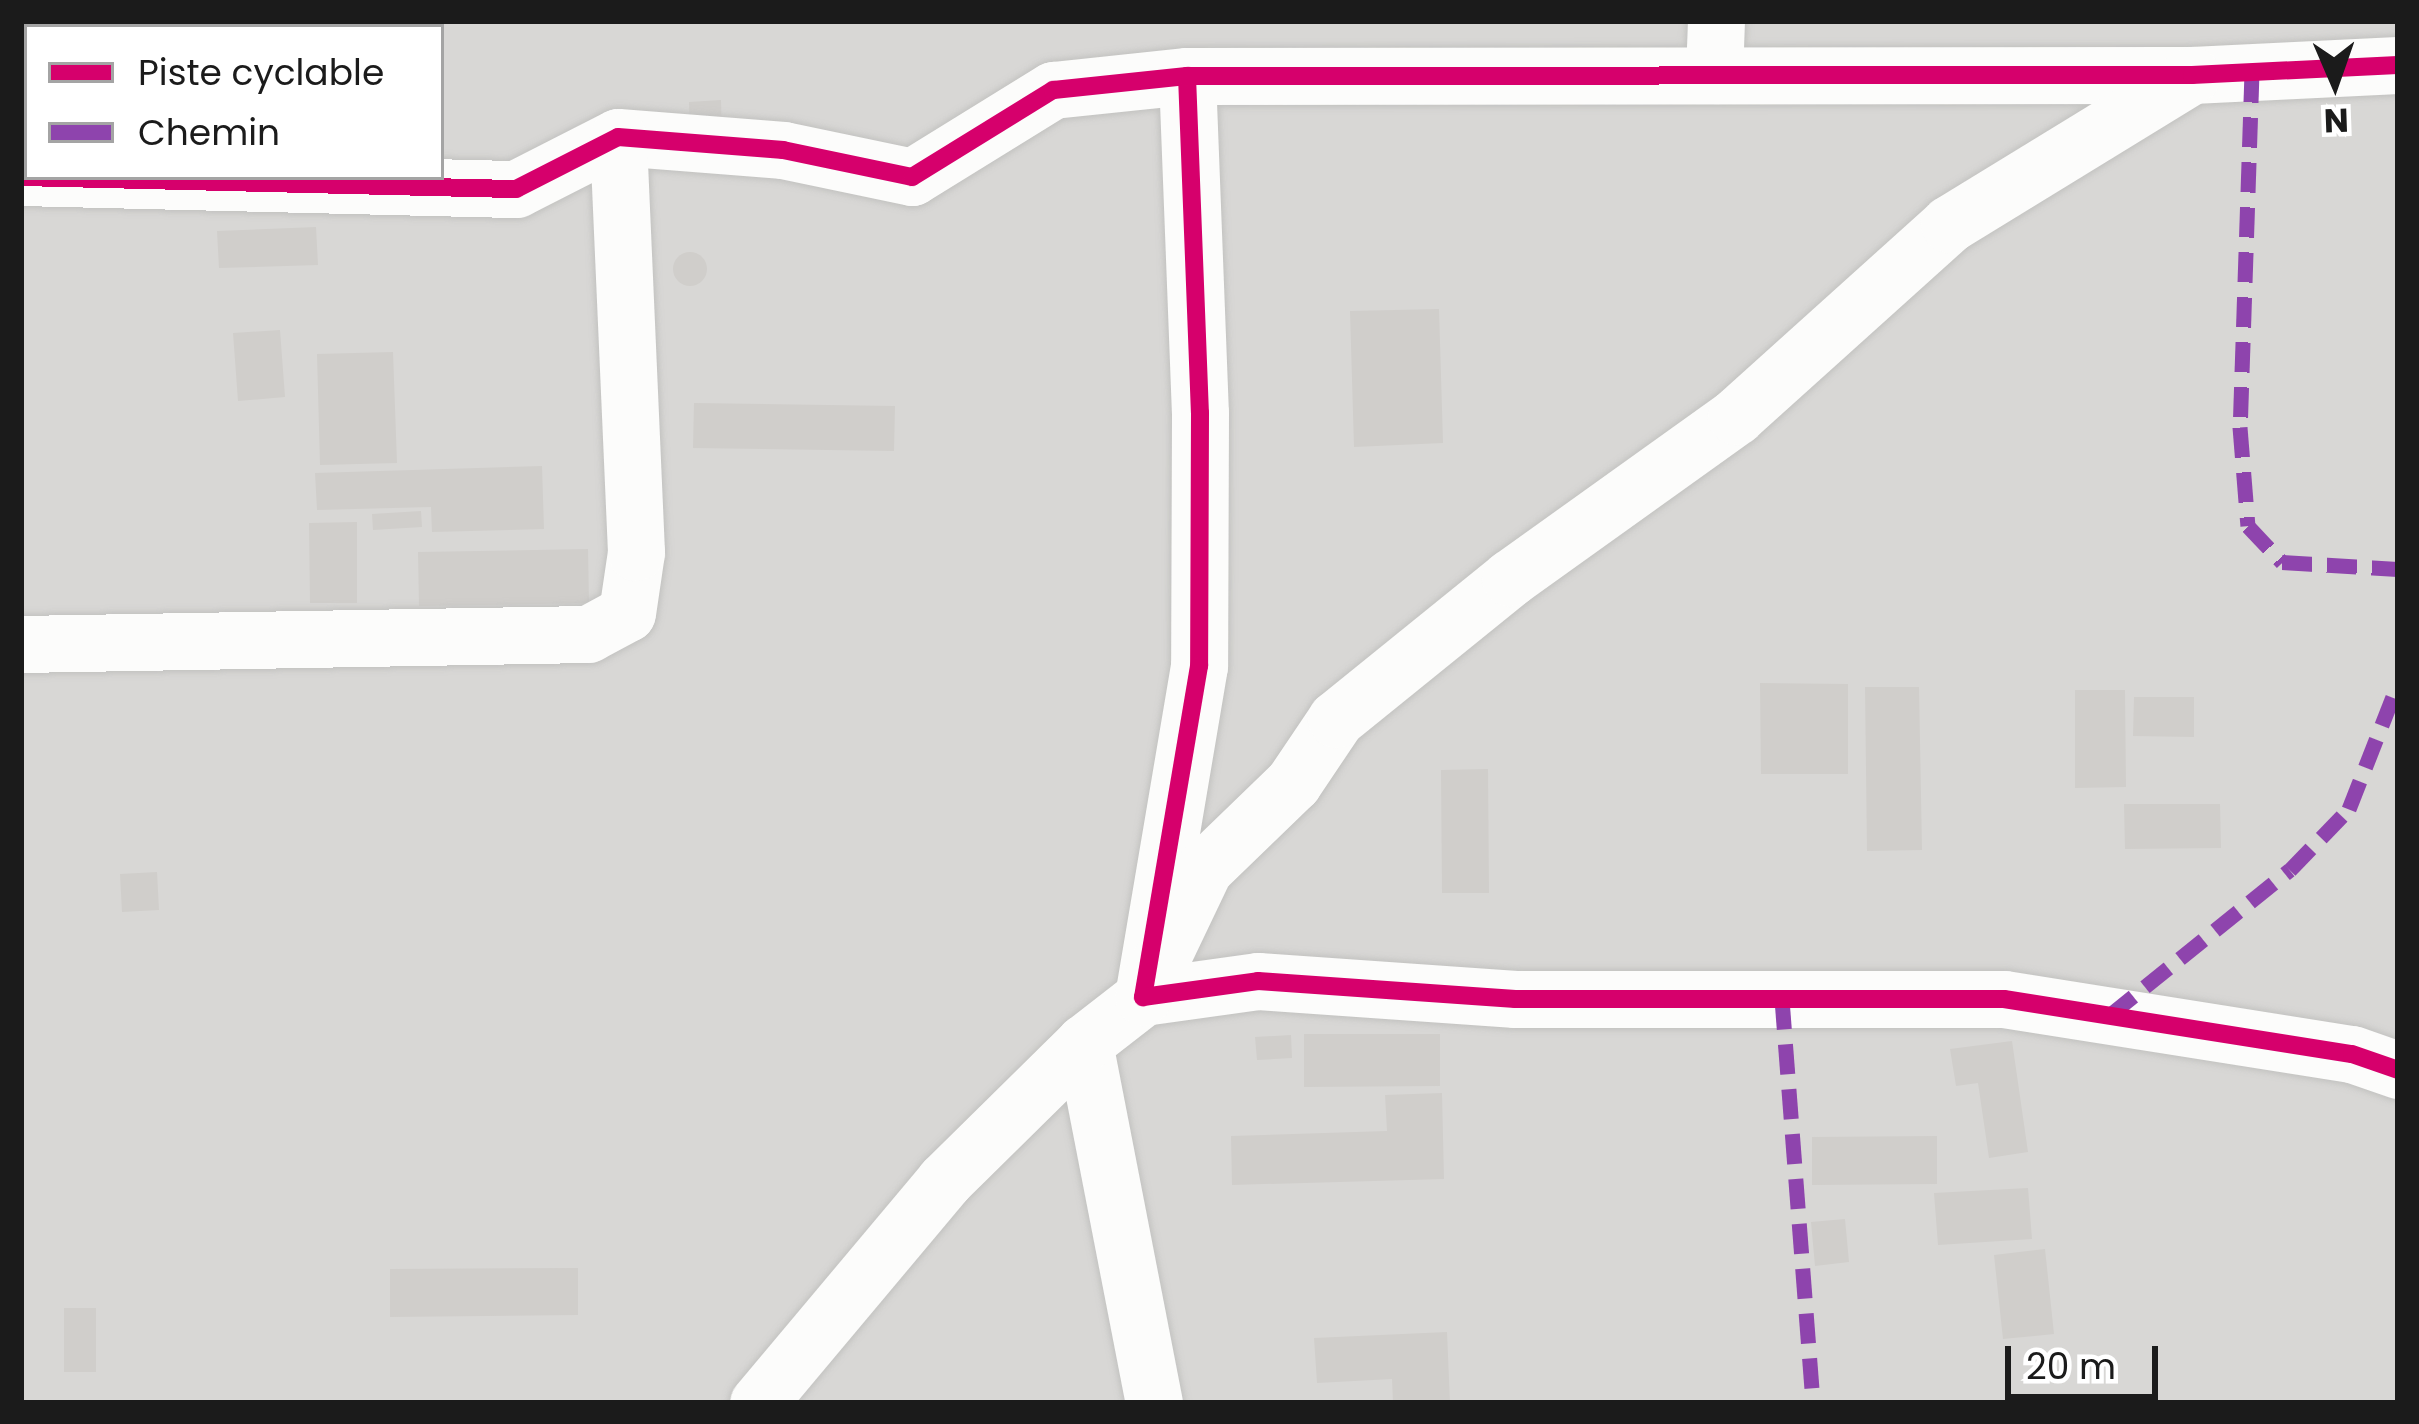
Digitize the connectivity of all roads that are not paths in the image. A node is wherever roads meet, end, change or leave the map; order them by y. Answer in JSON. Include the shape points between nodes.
{"nodes":[{"id":1,"x":1715,"y":48,"type":"edge"},
{"id":2,"x":2398,"y":64,"type":"edge"},
{"id":3,"x":2192,"y":75,"type":"junction"},
{"id":4,"x":1187,"y":76,"type":"junction"},
{"id":5,"x":618,"y":136,"type":"junction"},
{"id":6,"x":145,"y":180,"type":"edge"},
{"id":7,"x":21,"y":644,"type":"edge"},
{"id":8,"x":1143,"y":997,"type":"junction"},
{"id":9,"x":1084,"y":1042,"type":"junction"},
{"id":10,"x":2398,"y":1070,"type":"edge"},
{"id":11,"x":758,"y":1403,"type":"edge"},
{"id":12,"x":1154,"y":1403,"type":"edge"}],
"edges":[{"from":1,"to":3,"type":"street"},
{"from":1,"to":4,"type":"street"},
{"from":2,"to":3,"type":"street"},
{"from":3,"to":8,"type":"street","via":[[1949,224],[1736,416],[1401,660],[1336,719],[1293,784],[1204,869]]},
{"from":4,"to":5,"type":"street","via":[[1053,90],[912,177],[783,150]]},
{"from":4,"to":8,"type":"street","via":[[1200,413],[1199,666]]},
{"from":5,"to":6,"type":"street","via":[[516,189]]},
{"from":5,"to":7,"type":"street","via":[[636,552],[628,613],[588,634]]},
{"from":8,"to":9,"type":"street"},
{"from":8,"to":10,"type":"street","via":[[1258,980],[1516,999],[2004,998],[2353,1054]]},
{"from":9,"to":11,"type":"street","via":[[944,1181]]},
{"from":9,"to":12,"type":"street"}]}
